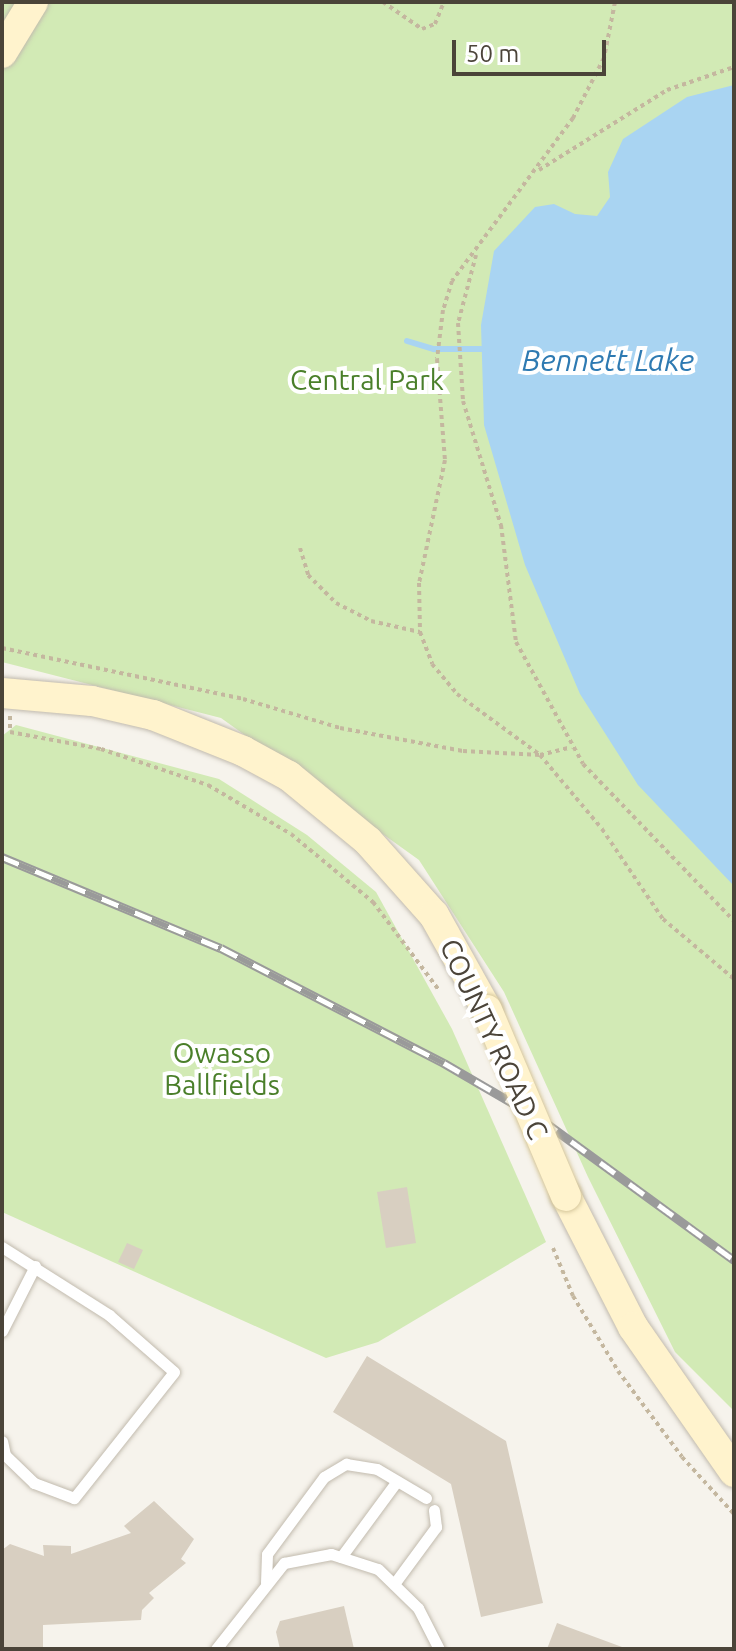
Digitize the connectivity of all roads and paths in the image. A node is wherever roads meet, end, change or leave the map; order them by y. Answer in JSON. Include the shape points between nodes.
{"nodes":[{"id":1,"x":33,"y":2,"type":"edge"},
{"id":2,"x":383,"y":2,"type":"edge"},
{"id":3,"x":444,"y":2,"type":"edge"},
{"id":4,"x":615,"y":2,"type":"edge"},
{"id":5,"x":2,"y":53,"type":"edge"},
{"id":6,"x":734,"y":67,"type":"edge"},
{"id":7,"x":537,"y":172,"type":"junction"},
{"id":8,"x":477,"y":250,"type":"junction"},
{"id":9,"x":300,"y":548,"type":"dead end"},
{"id":10,"x":420,"y":632,"type":"junction"},
{"id":11,"x":2,"y":648,"type":"edge"},
{"id":12,"x":2,"y":693,"type":"edge"},
{"id":13,"x":10,"y":732,"type":"dead end"},
{"id":14,"x":571,"y":747,"type":"junction"},
{"id":15,"x":540,"y":755,"type":"junction"},
{"id":16,"x":734,"y":921,"type":"edge"},
{"id":17,"x":734,"y":979,"type":"edge"},
{"id":18,"x":438,"y":989,"type":"dead end"},
{"id":19,"x":2,"y":1247,"type":"edge"},
{"id":20,"x":553,"y":1248,"type":"dead end"},
{"id":21,"x":35,"y":1266,"type":"junction"},
{"id":22,"x":2,"y":1331,"type":"edge"},
{"id":23,"x":2,"y":1441,"type":"edge"},
{"id":24,"x":734,"y":1472,"type":"edge"},
{"id":25,"x":397,"y":1481,"type":"junction"},
{"id":26,"x":426,"y":1498,"type":"dead end"},
{"id":27,"x":434,"y":1510,"type":"dead end"},
{"id":28,"x":734,"y":1514,"type":"edge"},
{"id":29,"x":341,"y":1557,"type":"junction"},
{"id":30,"x":266,"y":1583,"type":"junction"},
{"id":31,"x":394,"y":1584,"type":"junction"},
{"id":32,"x":216,"y":1649,"type":"edge"},
{"id":33,"x":439,"y":1649,"type":"edge"}],
"edges":[{"from":1,"to":5,"type":"main road"},
{"from":2,"to":3,"type":"path","via":[[422,29],[435,24]]},
{"from":4,"to":7,"type":"path","via":[[604,58]]},
{"from":6,"to":7,"type":"path","via":[[667,90]]},
{"from":7,"to":8,"type":"path"},
{"from":8,"to":10,"type":"path","via":[[452,281],[437,341],[445,460],[419,583]]},
{"from":8,"to":14,"type":"path","via":[[458,323],[463,401],[501,525],[516,642]]},
{"from":9,"to":10,"type":"path","via":[[308,575],[336,603],[371,621]]},
{"from":10,"to":15,"type":"path","via":[[432,664],[457,694]]},
{"from":11,"to":15,"type":"path","via":[[243,699],[340,728],[463,751]]},
{"from":12,"to":24,"type":"main road","name":"COUNTY ROAD C","bridge":true,"via":[[92,701],[153,715],[243,751],[289,776],[368,841],[424,904],[461,958],[566,1196],[633,1327]]},
{"from":13,"to":18,"type":"path","via":[[101,749],[208,785],[291,834],[373,902]]},
{"from":14,"to":15,"type":"path"},
{"from":14,"to":16,"type":"path"},
{"from":15,"to":17,"type":"path","via":[[602,829],[663,919]]},
{"from":19,"to":21,"type":"lane"},
{"from":20,"to":28,"type":"path","via":[[573,1296],[618,1371],[682,1457]]},
{"from":21,"to":22,"type":"lane"},
{"from":21,"to":23,"type":"lane","via":[[109,1315],[174,1372],[74,1498],[34,1483],[5,1455]]},
{"from":25,"to":26,"type":"lane"},
{"from":25,"to":29,"type":"lane"},
{"from":25,"to":30,"type":"lane","via":[[377,1469],[346,1464],[324,1477],[267,1554]]},
{"from":27,"to":31,"type":"lane","via":[[436,1527]]},
{"from":29,"to":30,"type":"lane","via":[[331,1554],[284,1563]]},
{"from":29,"to":31,"type":"lane","via":[[378,1569]]},
{"from":30,"to":32,"type":"lane"},
{"from":31,"to":33,"type":"lane","via":[[418,1608]]}]}
